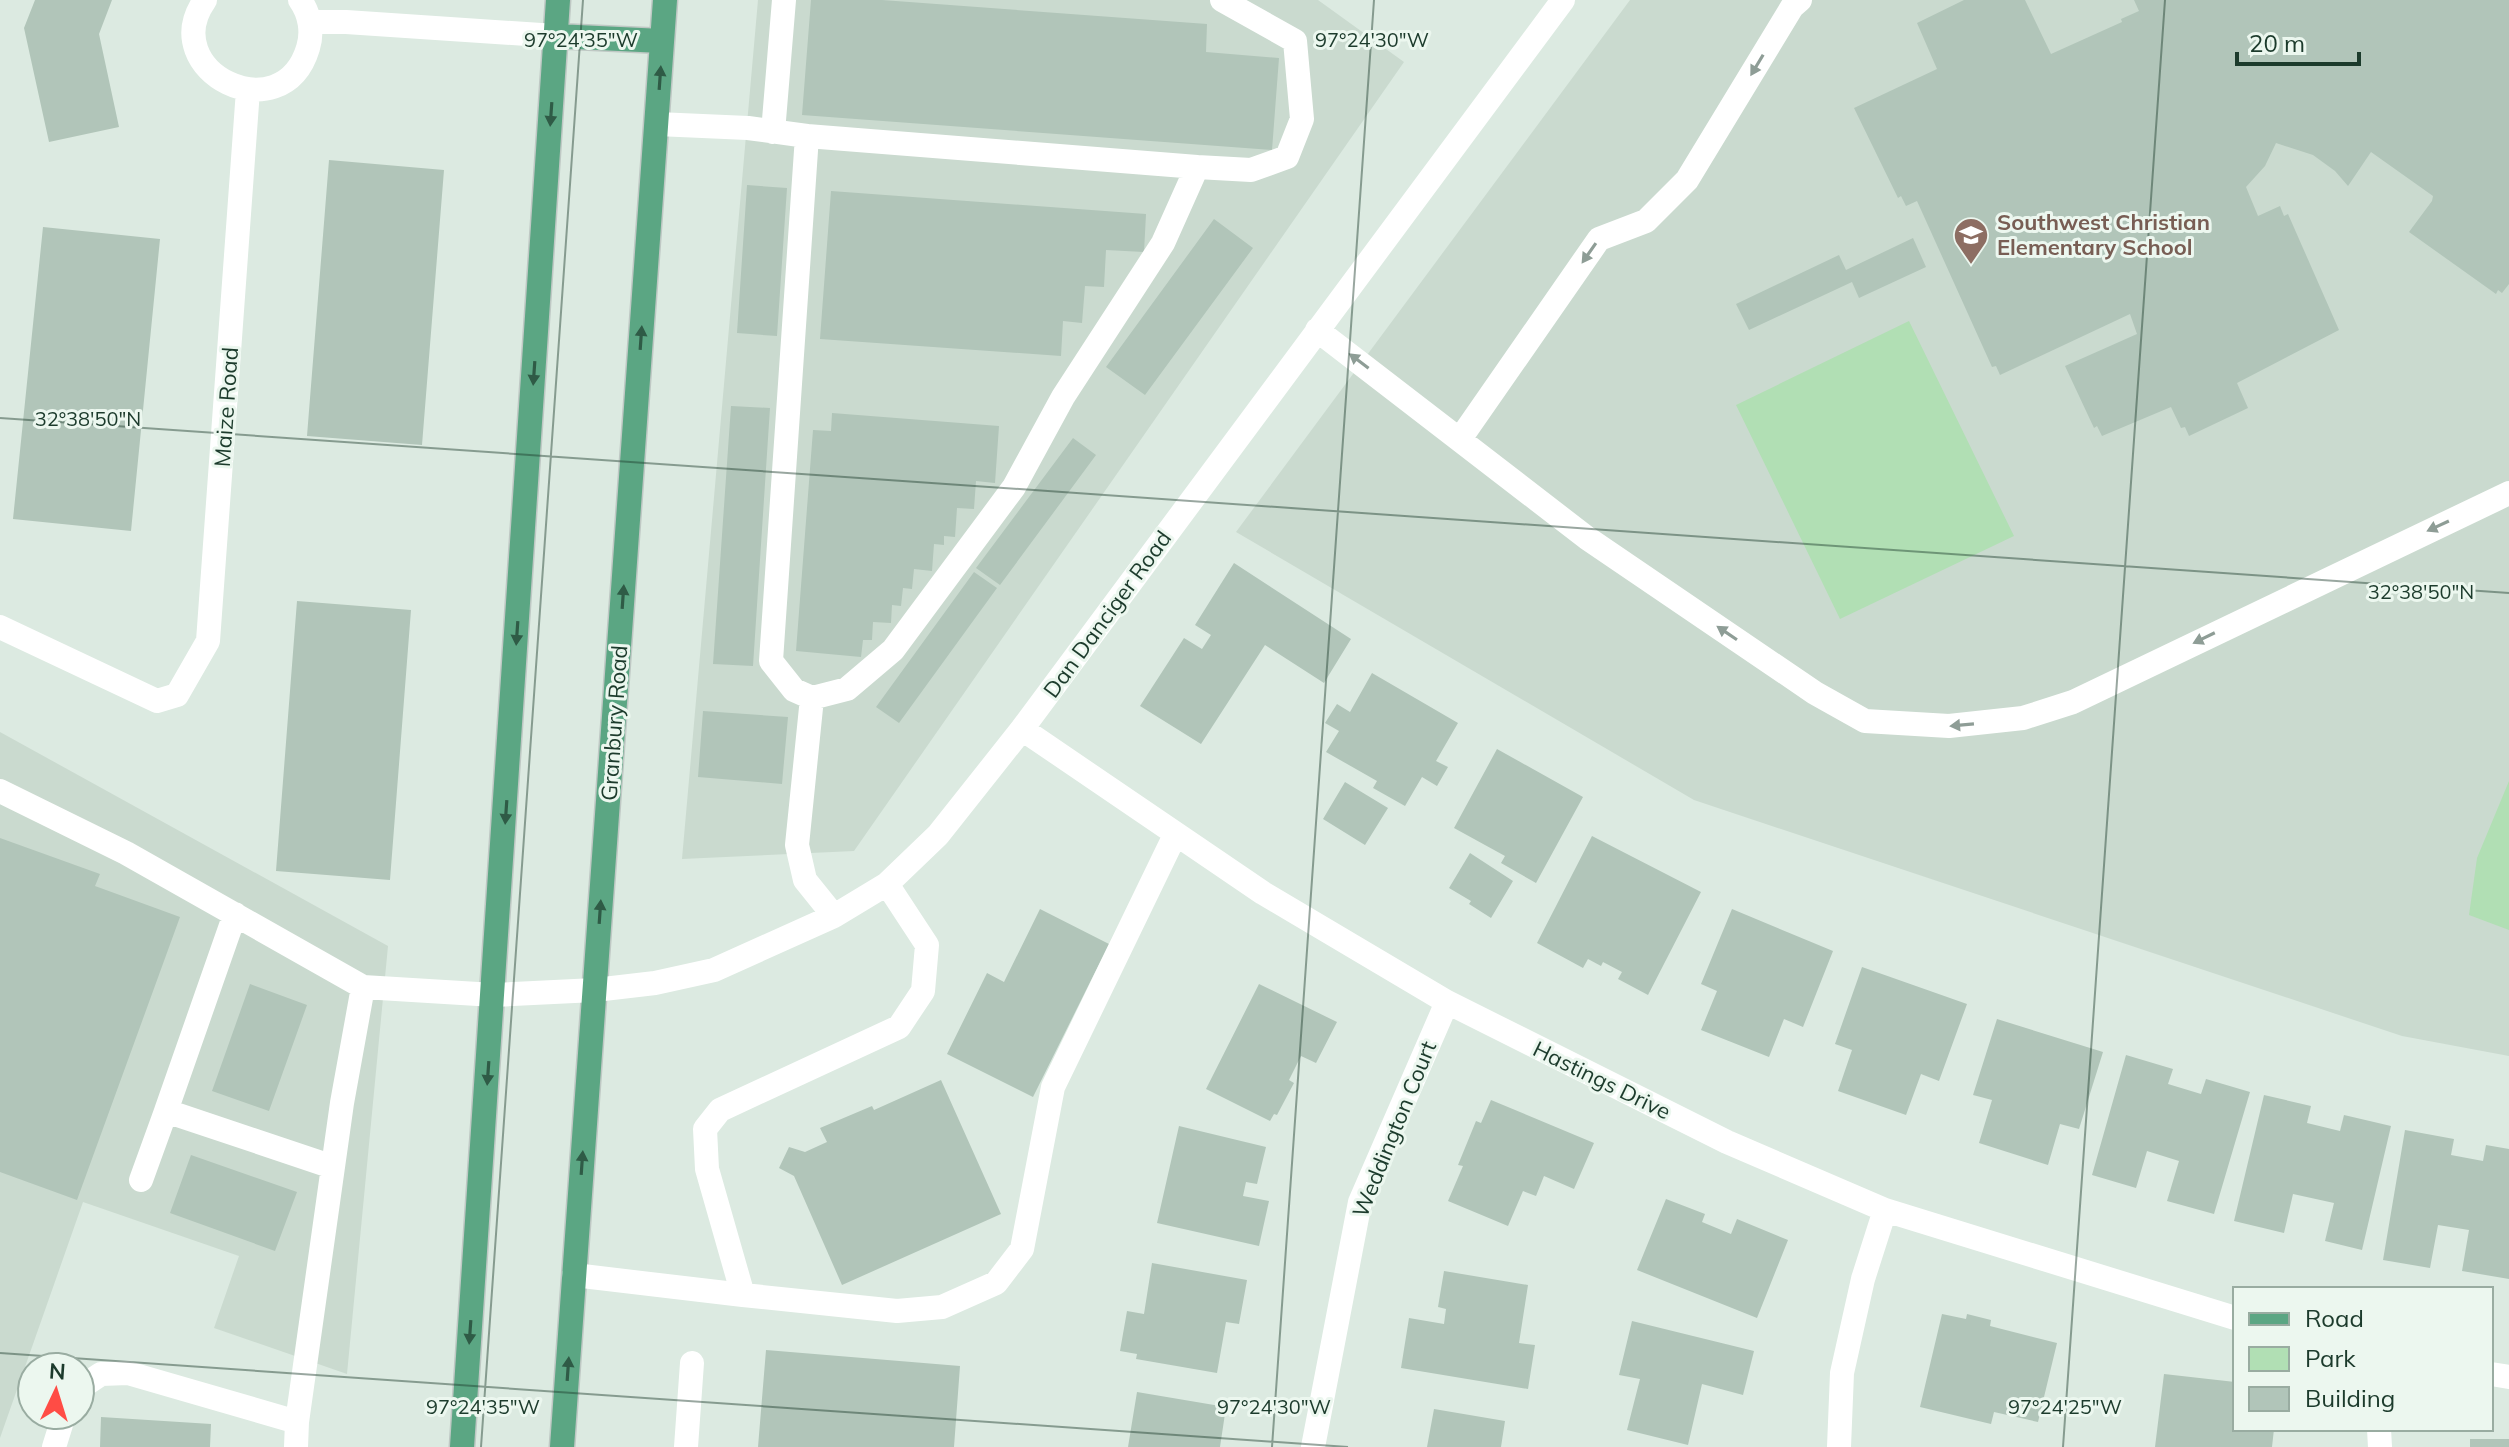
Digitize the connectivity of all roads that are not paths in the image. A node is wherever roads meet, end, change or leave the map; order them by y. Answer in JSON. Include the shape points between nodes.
{"nodes":[{"id":1,"x":205,"y":0,"type":"edge"},
{"id":2,"x":558,"y":0,"type":"edge"},
{"id":3,"x":665,"y":0,"type":"edge"},
{"id":4,"x":784,"y":0,"type":"edge"},
{"id":5,"x":1222,"y":0,"type":"edge"},
{"id":6,"x":1563,"y":0,"type":"edge"},
{"id":7,"x":1800,"y":0,"type":"edge"},
{"id":8,"x":305,"y":11,"type":"edge"},
{"id":9,"x":556,"y":36,"type":"junction"},
{"id":10,"x":662,"y":41,"type":"junction"},
{"id":11,"x":248,"y":90,"type":"junction"},
{"id":12,"x":657,"y":124,"type":"junction"},
{"id":13,"x":773,"y":132,"type":"junction"},
{"id":14,"x":807,"y":136,"type":"junction"},
{"id":15,"x":1197,"y":167,"type":"junction"},
{"id":16,"x":1317,"y":330,"type":"junction"},
{"id":17,"x":1460,"y":439,"type":"junction"},
{"id":18,"x":2509,"y":493,"type":"edge"},
{"id":19,"x":0,"y":627,"type":"edge"},
{"id":20,"x":812,"y":698,"type":"junction"},
{"id":21,"x":1022,"y":729,"type":"junction"},
{"id":22,"x":0,"y":791,"type":"edge"},
{"id":23,"x":1175,"y":835,"type":"junction"},
{"id":24,"x":887,"y":884,"type":"junction"},
{"id":25,"x":235,"y":914,"type":"junction"},
{"id":26,"x":834,"y":916,"type":"junction"},
{"id":27,"x":363,"y":987,"type":"junction"},
{"id":28,"x":595,"y":990,"type":"junction"},
{"id":29,"x":494,"y":995,"type":"junction"},
{"id":30,"x":1447,"y":1002,"type":"junction"},
{"id":31,"x":166,"y":1111,"type":"junction"},
{"id":32,"x":333,"y":1167,"type":"junction"},
{"id":33,"x":141,"y":1180,"type":"dead end"},
{"id":34,"x":1885,"y":1210,"type":"junction"},
{"id":35,"x":574,"y":1275,"type":"junction"},
{"id":36,"x":743,"y":1295,"type":"junction"},
{"id":37,"x":2233,"y":1317,"type":"edge"},
{"id":38,"x":692,"y":1363,"type":"dead end"},
{"id":39,"x":96,"y":1377,"type":"edge"},
{"id":40,"x":297,"y":1422,"type":"junction"},
{"id":41,"x":296,"y":1447,"type":"edge"},
{"id":42,"x":462,"y":1447,"type":"edge"},
{"id":43,"x":562,"y":1447,"type":"edge"},
{"id":44,"x":686,"y":1447,"type":"edge"},
{"id":45,"x":1313,"y":1447,"type":"edge"},
{"id":46,"x":1839,"y":1447,"type":"edge"}],
"edges":[{"from":1,"to":11,"type":"street","via":[[194,26],[202,61],[214,76]]},
{"from":2,"to":9,"type":"main road"},
{"from":3,"to":10,"type":"main road","name":"Granbury Road"},
{"from":4,"to":13,"type":"street"},
{"from":5,"to":15,"type":"street","via":[[1295,41],[1302,119],[1287,157],[1251,170]]},
{"from":6,"to":16,"type":"street","name":"Dan Danciger Road"},
{"from":7,"to":17,"type":"street","one_way":true,"via":[[1687,180],[1646,221],[1599,239]]},
{"from":8,"to":9,"type":"street","via":[[346,22]]},
{"from":8,"to":11,"type":"street","via":[[311,40],[296,72],[266,89]]},
{"from":9,"to":10,"type":"main road"},
{"from":9,"to":29,"type":"main road","one_way":true},
{"from":12,"to":10,"type":"main road","name":"Granbury Road","one_way":true},
{"from":11,"to":19,"type":"street","name":"Maize Road","via":[[208,641],[177,695],[157,701]]},
{"from":12,"to":13,"type":"street"},
{"from":28,"to":12,"type":"main road","name":"Granbury Road","one_way":true},
{"from":13,"to":14,"type":"street"},
{"from":14,"to":15,"type":"street"},
{"from":14,"to":20,"type":"street","via":[[771,661],[794,690]]},
{"from":15,"to":20,"type":"street","via":[[1163,243],[1063,397],[1014,487],[893,650],[847,689]]},
{"from":17,"to":16,"type":"street","one_way":true},
{"from":16,"to":21,"type":"street","name":"Dan Danciger Road"},
{"from":18,"to":17,"type":"street","one_way":true,"via":[[2073,702],[2023,718],[1936,725],[1865,721],[1815,693],[1587,538]]},
{"from":20,"to":26,"type":"street","via":[[797,845],[805,880]]},
{"from":21,"to":23,"type":"street","name":"Hastings Drive"},
{"from":21,"to":24,"type":"street","name":"Dan Danciger Road","via":[[938,835]]},
{"from":22,"to":25,"type":"street"},
{"from":23,"to":30,"type":"street","name":"Hastings Drive"},
{"from":23,"to":36,"type":"street","via":[[1053,1087],[1022,1249],[996,1283],[942,1307],[897,1311]]},
{"from":24,"to":26,"type":"street","name":"Dan Danciger Road"},
{"from":24,"to":36,"type":"street","via":[[927,945],[923,991],[899,1027],[720,1110],[705,1129],[707,1169]]},
{"from":25,"to":27,"type":"street"},
{"from":25,"to":31,"type":"street"},
{"from":26,"to":28,"type":"street","name":"Dan Danciger Road","via":[[714,970]]},
{"from":27,"to":29,"type":"street","name":"Dan Danciger Road"},
{"from":27,"to":32,"type":"street"},
{"from":28,"to":29,"type":"street","name":"Dan Danciger Road"},
{"from":35,"to":28,"type":"main road","name":"Granbury Road","one_way":true},
{"from":29,"to":42,"type":"main road","one_way":true},
{"from":30,"to":34,"type":"street","name":"Hastings Drive","via":[[1727,1142]]},
{"from":30,"to":45,"type":"street","name":"Weddington Court","via":[[1360,1202]]},
{"from":31,"to":32,"type":"street"},
{"from":31,"to":33,"type":"street"},
{"from":32,"to":40,"type":"street"},
{"from":34,"to":37,"type":"street","name":"Hastings Drive"},
{"from":34,"to":46,"type":"street","via":[[1842,1373]]},
{"from":35,"to":36,"type":"street"},
{"from":43,"to":35,"type":"main road","name":"Granbury Road","one_way":true},
{"from":38,"to":44,"type":"street"},
{"from":39,"to":40,"type":"street","via":[[128,1373]]},
{"from":40,"to":41,"type":"street"}]}
